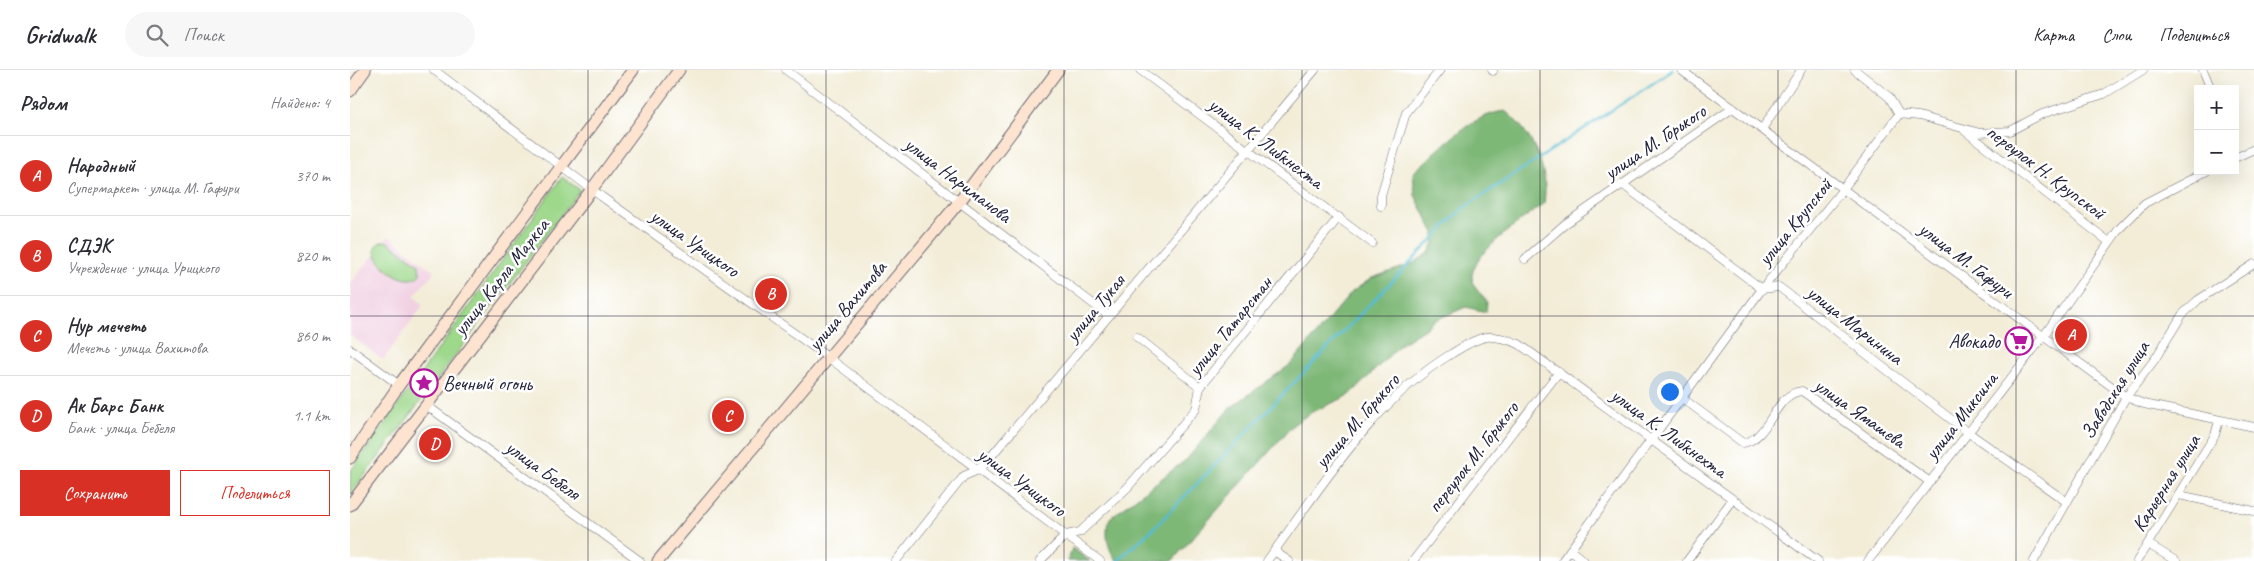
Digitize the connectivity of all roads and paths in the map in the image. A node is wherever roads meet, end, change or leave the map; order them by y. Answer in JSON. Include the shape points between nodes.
{"nodes":[{"id":1,"x":365,"y":70,"type":"edge"},
{"id":2,"x":434,"y":70,"type":"edge"},
{"id":3,"x":633,"y":70,"type":"edge"},
{"id":4,"x":679,"y":70,"type":"edge"},
{"id":5,"x":786,"y":70,"type":"edge"},
{"id":6,"x":1058,"y":70,"type":"edge"},
{"id":7,"x":1140,"y":70,"type":"edge"},
{"id":8,"x":1315,"y":70,"type":"edge"},
{"id":9,"x":1440,"y":70,"type":"edge"},
{"id":10,"x":1801,"y":70,"type":"edge"},
{"id":11,"x":1855,"y":70,"type":"edge"},
{"id":12,"x":2143,"y":70,"type":"edge"},
{"id":13,"x":2202,"y":70,"type":"edge"},
{"id":14,"x":1683,"y":71,"type":"edge"},
{"id":15,"x":2209,"y":85,"type":"edge"},
{"id":16,"x":350,"y":91,"type":"edge"},
{"id":17,"x":1733,"y":108,"type":"junction"},
{"id":18,"x":1899,"y":114,"type":"junction"},
{"id":19,"x":1762,"y":129,"type":"junction"},
{"id":20,"x":1964,"y":130,"type":"junction"},
{"id":21,"x":2254,"y":149,"type":"edge"},
{"id":22,"x":1249,"y":150,"type":"junction"},
{"id":23,"x":2239,"y":156,"type":"edge"},
{"id":24,"x":561,"y":166,"type":"junction"},
{"id":25,"x":2199,"y":175,"type":"edge"},
{"id":26,"x":1622,"y":184,"type":"junction"},
{"id":27,"x":592,"y":189,"type":"junction"},
{"id":28,"x":1843,"y":189,"type":"junction"},
{"id":29,"x":960,"y":201,"type":"junction"},
{"id":30,"x":1381,"y":206,"type":"dead end"},
{"id":31,"x":1338,"y":217,"type":"junction"},
{"id":32,"x":2108,"y":241,"type":"junction"},
{"id":33,"x":1372,"y":243,"type":"dead end"},
{"id":34,"x":1525,"y":259,"type":"dead end"},
{"id":35,"x":2254,"y":264,"type":"edge"},
{"id":36,"x":1762,"y":289,"type":"junction"},
{"id":37,"x":1110,"y":316,"type":"junction"},
{"id":38,"x":1137,"y":337,"type":"dead end"},
{"id":39,"x":2043,"y":337,"type":"junction"},
{"id":40,"x":1498,"y":338,"type":"joint"},
{"id":41,"x":350,"y":349,"type":"edge"},
{"id":42,"x":829,"y":358,"type":"junction"},
{"id":43,"x":1559,"y":372,"type":"junction"},
{"id":44,"x":399,"y":385,"type":"junction"},
{"id":45,"x":1200,"y":387,"type":"junction"},
{"id":46,"x":2126,"y":397,"type":"junction"},
{"id":47,"x":1682,"y":398,"type":"junction"},
{"id":48,"x":426,"y":405,"type":"junction"},
{"id":49,"x":2219,"y":421,"type":"junction"},
{"id":50,"x":2254,"y":427,"type":"edge"},
{"id":51,"x":1969,"y":433,"type":"junction"},
{"id":52,"x":1652,"y":440,"type":"junction"},
{"id":53,"x":350,"y":458,"type":"edge"},
{"id":54,"x":978,"y":470,"type":"junction"},
{"id":55,"x":1930,"y":482,"type":"junction"},
{"id":56,"x":2179,"y":495,"type":"junction"},
{"id":57,"x":1732,"y":500,"type":"junction"},
{"id":58,"x":2067,"y":502,"type":"junction"},
{"id":59,"x":350,"y":505,"type":"edge"},
{"id":60,"x":2254,"y":511,"type":"edge"},
{"id":61,"x":1066,"y":535,"type":"junction"},
{"id":62,"x":2148,"y":544,"type":"junction"},
{"id":63,"x":1570,"y":550,"type":"junction"},
{"id":64,"x":1274,"y":551,"type":"junction"},
{"id":65,"x":640,"y":561,"type":"edge"},
{"id":66,"x":658,"y":561,"type":"edge"},
{"id":67,"x":896,"y":561,"type":"edge"},
{"id":68,"x":1040,"y":561,"type":"edge"},
{"id":69,"x":1100,"y":561,"type":"edge"},
{"id":70,"x":1267,"y":561,"type":"edge"},
{"id":71,"x":1289,"y":561,"type":"edge"},
{"id":72,"x":1413,"y":561,"type":"edge"},
{"id":73,"x":1562,"y":561,"type":"edge"},
{"id":74,"x":1584,"y":561,"type":"edge"},
{"id":75,"x":1687,"y":561,"type":"edge"},
{"id":76,"x":1818,"y":561,"type":"edge"},
{"id":77,"x":1868,"y":561,"type":"edge"},
{"id":78,"x":2034,"y":561,"type":"edge"},
{"id":79,"x":2137,"y":561,"type":"edge"},
{"id":80,"x":2176,"y":561,"type":"edge"}],
"edges":[{"from":1,"to":16,"type":"main road"},
{"from":2,"to":24,"type":"street","name":"улица Урицкого"},
{"from":3,"to":24,"type":"main road","name":"улица Карла Маркса"},
{"from":4,"to":27,"type":"main road","name":"улица Карла Маркса"},
{"from":5,"to":29,"type":"street","name":"улица Нариманова"},
{"from":6,"to":29,"type":"main road","name":"улица Вахитова"},
{"from":7,"to":22,"type":"street","name":"улица К. Либкнехта"},
{"from":8,"to":22,"type":"street","name":"улица Тукая"},
{"from":9,"to":30,"type":"street","via":[[1406,113],[1381,195]]},
{"from":10,"to":19,"type":"street"},
{"from":11,"to":18,"type":"street","via":[[1889,97]]},
{"from":12,"to":20,"type":"street","via":[[2104,94],[2042,114],[2010,131],[1980,133]]},
{"from":13,"to":15,"type":"street"},
{"from":14,"to":17,"type":"street","name":"улица М. Гафури"},
{"from":17,"to":19,"type":"street","name":"улица М. Гафури"},
{"from":17,"to":26,"type":"street","name":"улица М. Горького"},
{"from":18,"to":20,"type":"street","via":[[1919,116]]},
{"from":18,"to":28,"type":"street","name":"улица Крупской"},
{"from":19,"to":28,"type":"street","name":"улица М. Гафури"},
{"from":20,"to":32,"type":"street","name":"переулок Н. Крупской"},
{"from":21,"to":23,"type":"street"},
{"from":22,"to":31,"type":"street","name":"улица К. Либкнехта"},
{"from":22,"to":37,"type":"street","name":"улица Тукая"},
{"from":24,"to":27,"type":"street","name":"улица Урицкого"},
{"from":24,"to":44,"type":"main road","name":"улица Карла Маркса"},
{"from":25,"to":32,"type":"street","name":"улица Миксина","via":[[2145,203]]},
{"from":26,"to":34,"type":"street","name":"улица М. Горького","via":[[1565,224]]},
{"from":26,"to":36,"type":"street","name":"улица Маринина"},
{"from":27,"to":42,"type":"street","name":"улица Урицкого"},
{"from":27,"to":48,"type":"main road","name":"улица Карла Маркса"},
{"from":28,"to":36,"type":"street","name":"улица Крупской"},
{"from":28,"to":39,"type":"street","name":"улица М. Гафури"},
{"from":29,"to":37,"type":"street","name":"улица Нариманова"},
{"from":29,"to":42,"type":"main road","name":"улица Вахитова"},
{"from":31,"to":33,"type":"street","name":"улица К. Либкнехта"},
{"from":31,"to":45,"type":"street","name":"улица Татарстан"},
{"from":32,"to":39,"type":"street","name":"улица Миксина"},
{"from":35,"to":46,"type":"street","name":"Заводская улица","via":[[2188,309]]},
{"from":36,"to":47,"type":"street","name":"улица Крупской"},
{"from":36,"to":51,"type":"street","name":"улица Маринина","via":[[1779,287]]},
{"from":37,"to":54,"type":"street","name":"улица Тукая"},
{"from":38,"to":45,"type":"street"},
{"from":39,"to":46,"type":"street","name":"улица М. Гафури"},
{"from":39,"to":51,"type":"street","name":"улица Миксина"},
{"from":40,"to":43,"type":"street","name":"улица К. Либкнехта","via":[[1519,344]]},
{"from":40,"to":64,"type":"street","name":"улица М. Горького","via":[[1481,338],[1464,346],[1410,383],[1371,424]]},
{"from":41,"to":44,"type":"street"},
{"from":42,"to":54,"type":"street","name":"улица Урицкого"},
{"from":42,"to":66,"type":"main road","name":"улица Вахитова"},
{"from":43,"to":52,"type":"street","name":"улица К. Либкнехта"},
{"from":43,"to":72,"type":"street","name":"переулок М. Горького"},
{"from":44,"to":53,"type":"main road","name":"улица Карла Маркса"},
{"from":45,"to":61,"type":"street","name":"улица Татарстан","via":[[1196,409],[1127,488],[1080,532]]},
{"from":46,"to":49,"type":"street","name":"улица М. Гафури"},
{"from":46,"to":58,"type":"street","name":"Заводская улица"},
{"from":47,"to":52,"type":"street","name":"улица Крупской"},
{"from":47,"to":55,"type":"street","name":"улица Ямашева","via":[[1743,443],[1754,438],[1788,397],[1802,391]]},
{"from":48,"to":59,"type":"main road","name":"улица Карла Маркса"},
{"from":48,"to":65,"type":"street","name":"улица Бебеля"},
{"from":49,"to":50,"type":"street","name":"улица М. Гафури"},
{"from":49,"to":56,"type":"street","name":"Карьерная улица","via":[[2215,435]]},
{"from":51,"to":55,"type":"street","name":"улица Миксина"},
{"from":51,"to":58,"type":"street","name":"улица Маринина"},
{"from":52,"to":57,"type":"street","name":"улица К. Либкнехта"},
{"from":52,"to":63,"type":"street","name":"улица Крупской"},
{"from":54,"to":61,"type":"street","name":"улица Урицкого"},
{"from":54,"to":67,"type":"street","name":"улица Тукая","via":[[964,476]]},
{"from":55,"to":77,"type":"street","name":"улица Миксина"},
{"from":56,"to":60,"type":"street"},
{"from":56,"to":62,"type":"street","name":"Карьерная улица"},
{"from":57,"to":75,"type":"street"},
{"from":57,"to":76,"type":"street","name":"улица К. Либкнехта"},
{"from":58,"to":78,"type":"street","name":"Заводская улица"},
{"from":61,"to":68,"type":"street","name":"улица Татарстан"},
{"from":61,"to":69,"type":"street","name":"улица Урицкого"},
{"from":62,"to":79,"type":"street","name":"Карьерная улица"},
{"from":62,"to":80,"type":"street"},
{"from":63,"to":73,"type":"street","name":"улица Крупской"},
{"from":63,"to":74,"type":"street"},
{"from":64,"to":70,"type":"street","name":"улица М. Горького"},
{"from":64,"to":71,"type":"street"}]}
